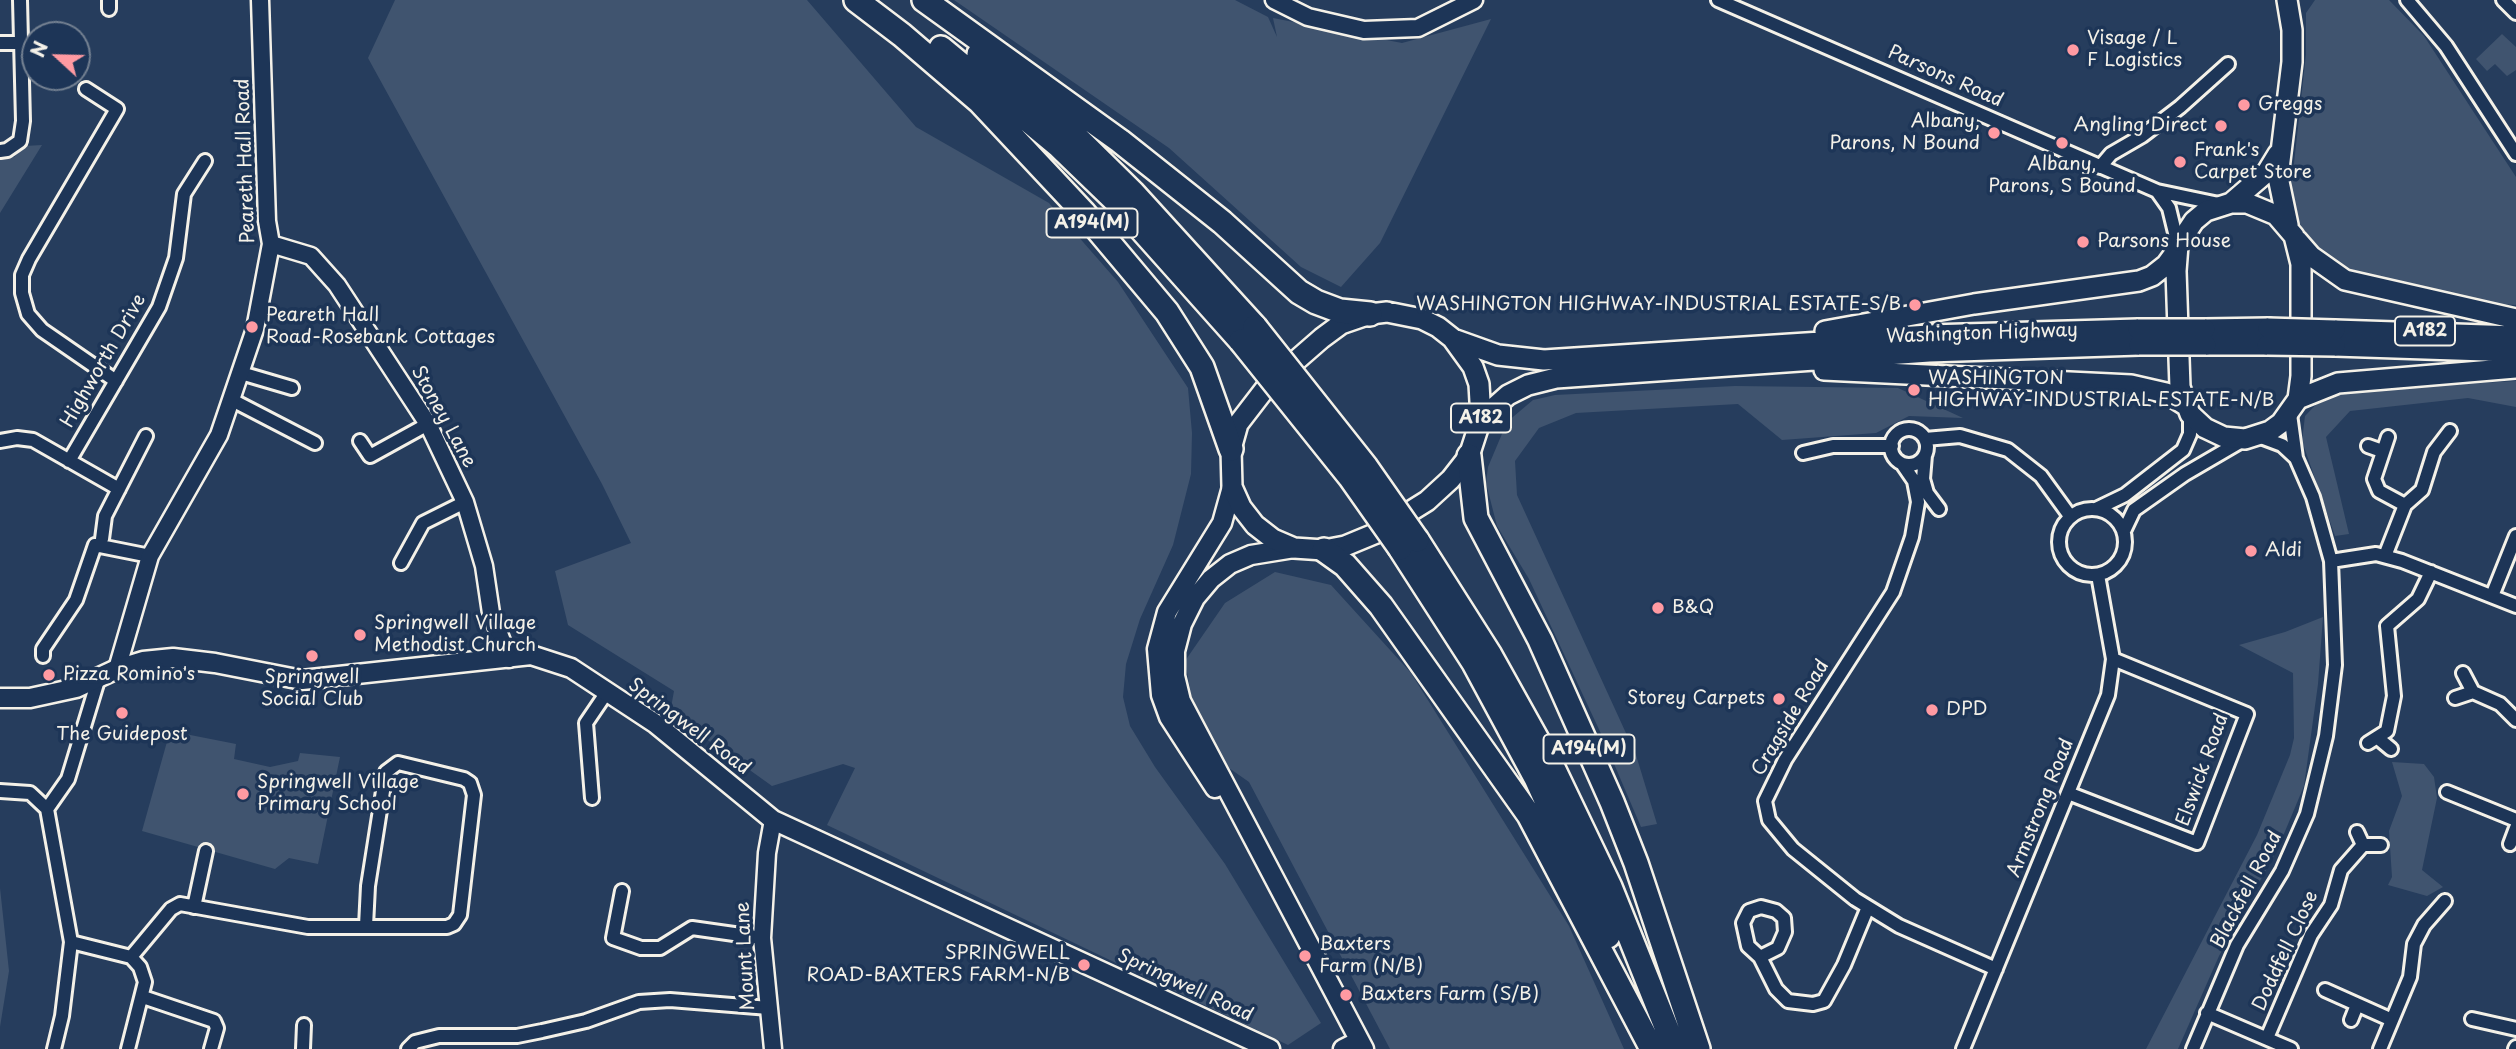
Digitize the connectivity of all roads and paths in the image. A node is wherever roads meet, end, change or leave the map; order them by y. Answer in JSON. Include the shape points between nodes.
{"nodes":[{"id":1,"x":20,"y":0,"type":"edge"},
{"id":2,"x":260,"y":0,"type":"edge"},
{"id":3,"x":856,"y":0,"type":"edge"},
{"id":4,"x":878,"y":0,"type":"edge"},
{"id":5,"x":911,"y":0,"type":"edge"},
{"id":6,"x":924,"y":0,"type":"edge"},
{"id":7,"x":1274,"y":0,"type":"edge"},
{"id":8,"x":1474,"y":0,"type":"edge"},
{"id":9,"x":1718,"y":0,"type":"edge"},
{"id":10,"x":2287,"y":0,"type":"edge"},
{"id":11,"x":2407,"y":0,"type":"edge"},
{"id":12,"x":2503,"y":0,"type":"edge"},
{"id":13,"x":1737,"y":4,"type":"edge"},
{"id":14,"x":2516,"y":13,"type":"edge"},
{"id":15,"x":0,"y":43,"type":"edge"},
{"id":16,"x":19,"y":43,"type":"junction"},
{"id":17,"x":2228,"y":64,"type":"dead end"},
{"id":18,"x":89,"y":91,"type":"edge"},
{"id":19,"x":0,"y":151,"type":"edge"},
{"id":20,"x":2279,"y":152,"type":"junction"},
{"id":21,"x":2516,"y":154,"type":"edge"},
{"id":22,"x":205,"y":161,"type":"dead end"},
{"id":23,"x":2100,"y":167,"type":"junction"},
{"id":24,"x":2157,"y":191,"type":"junction"},
{"id":25,"x":2226,"y":204,"type":"junction"},
{"id":26,"x":2291,"y":231,"type":"junction"},
{"id":27,"x":271,"y":244,"type":"junction"},
{"id":28,"x":2178,"y":247,"type":"junction"},
{"id":29,"x":1370,"y":314,"type":"junction"},
{"id":30,"x":2516,"y":319,"type":"edge"},
{"id":31,"x":1248,"y":334,"type":"junction"},
{"id":32,"x":2516,"y":336,"type":"edge"},
{"id":33,"x":1452,"y":338,"type":"junction"},
{"id":34,"x":2335,"y":338,"type":"junction"},
{"id":35,"x":2516,"y":352,"type":"edge"},
{"id":36,"x":1740,"y":356,"type":"junction"},
{"id":37,"x":2516,"y":368,"type":"edge"},
{"id":38,"x":241,"y":373,"type":"junction"},
{"id":39,"x":116,"y":381,"type":"junction"},
{"id":40,"x":292,"y":388,"type":"dead end"},
{"id":41,"x":232,"y":401,"type":"junction"},
{"id":42,"x":2294,"y":406,"type":"junction"},
{"id":43,"x":2188,"y":409,"type":"junction"},
{"id":44,"x":1481,"y":419,"type":"junction"},
{"id":45,"x":428,"y":424,"type":"junction"},
{"id":46,"x":2450,"y":431,"type":"dead end"},
{"id":47,"x":146,"y":436,"type":"dead end"},
{"id":48,"x":2252,"y":437,"type":"junction"},
{"id":49,"x":2388,"y":437,"type":"dead end"},
{"id":50,"x":1925,"y":439,"type":"junction"},
{"id":51,"x":0,"y":441,"type":"edge"},
{"id":52,"x":360,"y":441,"type":"dead end"},
{"id":53,"x":315,"y":443,"type":"dead end"},
{"id":54,"x":1892,"y":446,"type":"junction"},
{"id":55,"x":2368,"y":446,"type":"dead end"},
{"id":56,"x":1231,"y":449,"type":"junction"},
{"id":57,"x":2382,"y":451,"type":"junction"},
{"id":58,"x":1803,"y":453,"type":"dead end"},
{"id":59,"x":1925,"y":455,"type":"junction"},
{"id":60,"x":1469,"y":456,"type":"junction"},
{"id":61,"x":2297,"y":458,"type":"junction"},
{"id":62,"x":69,"y":461,"type":"junction"},
{"id":63,"x":1903,"y":465,"type":"junction"},
{"id":64,"x":1233,"y":486,"type":"junction"},
{"id":65,"x":119,"y":489,"type":"junction"},
{"id":66,"x":1923,"y":498,"type":"junction"},
{"id":67,"x":465,"y":502,"type":"junction"},
{"id":68,"x":2405,"y":505,"type":"junction"},
{"id":69,"x":2096,"y":509,"type":"junction"},
{"id":70,"x":2070,"y":516,"type":"junction"},
{"id":71,"x":2124,"y":531,"type":"junction"},
{"id":72,"x":2516,"y":536,"type":"edge"},
{"id":73,"x":102,"y":539,"type":"dead end"},
{"id":74,"x":1409,"y":544,"type":"junction"},
{"id":75,"x":1294,"y":548,"type":"junction"},
{"id":76,"x":1324,"y":550,"type":"junction"},
{"id":77,"x":150,"y":556,"type":"junction"},
{"id":78,"x":2385,"y":556,"type":"junction"},
{"id":79,"x":2330,"y":561,"type":"junction"},
{"id":80,"x":401,"y":563,"type":"dead end"},
{"id":81,"x":2510,"y":568,"type":"edge"},
{"id":82,"x":2431,"y":572,"type":"junction"},
{"id":83,"x":2098,"y":575,"type":"junction"},
{"id":84,"x":2492,"y":596,"type":"junction"},
{"id":85,"x":2516,"y":606,"type":"edge"},
{"id":86,"x":43,"y":656,"type":"dead end"},
{"id":87,"x":509,"y":659,"type":"junction"},
{"id":88,"x":2113,"y":659,"type":"junction"},
{"id":89,"x":117,"y":669,"type":"junction"},
{"id":90,"x":2463,"y":673,"type":"dead end"},
{"id":91,"x":99,"y":677,"type":"junction"},
{"id":92,"x":607,"y":692,"type":"junction"},
{"id":93,"x":2473,"y":692,"type":"junction"},
{"id":94,"x":0,"y":698,"type":"edge"},
{"id":95,"x":2455,"y":698,"type":"dead end"},
{"id":96,"x":2516,"y":720,"type":"edge"},
{"id":97,"x":2391,"y":749,"type":"dead end"},
{"id":98,"x":0,"y":791,"type":"edge"},
{"id":99,"x":2447,"y":792,"type":"dead end"},
{"id":100,"x":2068,"y":793,"type":"junction"},
{"id":101,"x":592,"y":798,"type":"dead end"},
{"id":102,"x":47,"y":809,"type":"junction"},
{"id":103,"x":772,"y":820,"type":"junction"},
{"id":104,"x":2516,"y":820,"type":"edge"},
{"id":105,"x":2516,"y":828,"type":"edge"},
{"id":106,"x":2357,"y":832,"type":"dead end"},
{"id":107,"x":2510,"y":844,"type":"dead end"},
{"id":108,"x":2363,"y":845,"type":"junction"},
{"id":109,"x":2381,"y":845,"type":"dead end"},
{"id":110,"x":206,"y":851,"type":"dead end"},
{"id":111,"x":1258,"y":852,"type":"junction"},
{"id":112,"x":622,"y":891,"type":"dead end"},
{"id":113,"x":2445,"y":901,"type":"dead end"},
{"id":114,"x":194,"y":907,"type":"junction"},
{"id":115,"x":1868,"y":907,"type":"junction"},
{"id":116,"x":366,"y":926,"type":"junction"},
{"id":117,"x":762,"y":938,"type":"junction"},
{"id":118,"x":71,"y":942,"type":"junction"},
{"id":119,"x":131,"y":957,"type":"junction"},
{"id":120,"x":1760,"y":957,"type":"dead end"},
{"id":121,"x":1996,"y":969,"type":"junction"},
{"id":122,"x":2325,"y":990,"type":"dead end"},
{"id":123,"x":143,"y":997,"type":"junction"},
{"id":124,"x":2357,"y":1005,"type":"junction"},
{"id":125,"x":769,"y":1008,"type":"junction"},
{"id":126,"x":2207,"y":1013,"type":"junction"},
{"id":127,"x":2472,"y":1019,"type":"dead end"},
{"id":128,"x":2351,"y":1020,"type":"dead end"},
{"id":129,"x":2392,"y":1020,"type":"junction"},
{"id":130,"x":304,"y":1025,"type":"dead end"},
{"id":131,"x":2516,"y":1030,"type":"edge"},
{"id":132,"x":2267,"y":1038,"type":"junction"},
{"id":133,"x":484,"y":1043,"type":"edge"},
{"id":134,"x":1355,"y":1046,"type":"edge"},
{"id":135,"x":54,"y":1049,"type":"edge"},
{"id":136,"x":128,"y":1049,"type":"edge"},
{"id":137,"x":211,"y":1049,"type":"edge"},
{"id":138,"x":303,"y":1049,"type":"edge"},
{"id":139,"x":408,"y":1049,"type":"edge"},
{"id":140,"x":772,"y":1049,"type":"edge"},
{"id":141,"x":1270,"y":1049,"type":"edge"},
{"id":142,"x":1653,"y":1049,"type":"edge"},
{"id":143,"x":1675,"y":1049,"type":"edge"},
{"id":144,"x":1698,"y":1049,"type":"edge"},
{"id":145,"x":1963,"y":1049,"type":"edge"},
{"id":146,"x":2193,"y":1049,"type":"edge"},
{"id":147,"x":2291,"y":1049,"type":"edge"},
{"id":148,"x":2379,"y":1049,"type":"edge"}],
"edges":[{"from":1,"to":16,"type":"street"},
{"from":2,"to":27,"type":"street","name":"Peareth Hall Road"},
{"from":3,"to":56,"type":"highway","number":"A194(M)","via":[[979,101],[1074,202],[1167,312],[1202,367]]},
{"from":4,"to":31,"type":"highway","number":"A194(M)","via":[[1059,146]]},
{"from":5,"to":31,"type":"highway","number":"A194(M)","via":[[1070,131],[1133,192]]},
{"from":6,"to":29,"type":"highway","via":[[1120,141],[1222,222],[1299,292],[1340,310]]},
{"from":7,"to":8,"type":"street","via":[[1308,17],[1364,30],[1418,28]]},
{"from":9,"to":13,"type":"street","name":"Parsons Road"},
{"from":10,"to":20,"type":"main road","via":[[2292,62]]},
{"from":11,"to":21,"type":"street","via":[[2446,46]]},
{"from":12,"to":14,"type":"street"},
{"from":13,"to":23,"type":"street","name":"Parsons Road"},
{"from":15,"to":16,"type":"street"},
{"from":16,"to":19,"type":"street","via":[[20,141]]},
{"from":17,"to":23,"type":"street"},
{"from":18,"to":39,"type":"street","via":[[117,109],[29,260],[22,275],[22,293],[28,314],[42,330]]},
{"from":20,"to":25,"type":"main road","via":[[2267,172]]},
{"from":20,"to":26,"type":"main road","via":[[2281,202]]},
{"from":22,"to":39,"type":"street","name":"Highworth Drive","via":[[184,194],[176,258],[159,307]]},
{"from":23,"to":24,"type":"street","name":"Parsons Road"},
{"from":24,"to":25,"type":"street","name":"Parsons Road"},
{"from":24,"to":28,"type":"street","via":[[2169,208]]},
{"from":25,"to":26,"type":"main road","via":[[2263,207]]},
{"from":25,"to":28,"type":"main road","via":[[2193,221]]},
{"from":26,"to":30,"type":"main road","via":[[2311,256],[2345,280]]},
{"from":26,"to":42,"type":"main road","via":[[2301,264],[2301,376]]},
{"from":27,"to":38,"type":"street","name":"Peareth Hall Road","via":[[255,329]]},
{"from":27,"to":45,"type":"street","name":"Stoney Lane","via":[[311,256],[337,285]]},
{"from":28,"to":36,"type":"main road","via":[[2166,265],[2139,281],[1974,304]]},
{"from":28,"to":43,"type":"main road","via":[[2180,387]]},
{"from":29,"to":33,"type":"main road","number":"A182","via":[[1405,314]]},
{"from":29,"to":56,"type":"main road","number":"A182","via":[[1341,324],[1285,368],[1238,424]]},
{"from":31,"to":74,"type":"highway","number":"A194(M)","bridge":true,"via":[[1297,408]]},
{"from":32,"to":34,"type":"main road","name":"Washington Highway","number":"A182"},
{"from":33,"to":36,"type":"main road","name":"Washington Highway","number":"A182","via":[[1498,355],[1544,360]]},
{"from":33,"to":44,"type":"main road","number":"A182","via":[[1473,367]]},
{"from":34,"to":35,"type":"main road","name":"Washington Highway","number":"A182"},
{"from":34,"to":36,"type":"main road","name":"Washington Highway","number":"A182","bridge":true,"via":[[2139,337],[1942,352]]},
{"from":36,"to":43,"type":"main road","via":[[2131,385],[2166,394]]},
{"from":36,"to":44,"type":"main road","name":"Washington Highway","number":"A182","via":[[1528,385],[1508,395]]},
{"from":37,"to":42,"type":"main road","via":[[2338,383]]},
{"from":38,"to":40,"type":"street"},
{"from":38,"to":41,"type":"street","name":"Peareth Hall Road"},
{"from":39,"to":62,"type":"street","name":"Highworth Drive"},
{"from":41,"to":53,"type":"street"},
{"from":41,"to":77,"type":"street","name":"Peareth Hall Road","via":[[212,448]]},
{"from":42,"to":48,"type":"main road","via":[[2270,431]]},
{"from":42,"to":61,"type":"street","name":"Blackfell Road"},
{"from":43,"to":48,"type":"main road","via":[[2215,433]]},
{"from":43,"to":69,"type":"street","via":[[2190,434],[2183,450],[2125,495]]},
{"from":44,"to":60,"type":"main road","number":"A182"},
{"from":45,"to":52,"type":"street","via":[[370,456]]},
{"from":45,"to":67,"type":"street","name":"Stoney Lane"},
{"from":46,"to":68,"type":"street","via":[[2434,452],[2422,490]]},
{"from":47,"to":65,"type":"street"},
{"from":48,"to":61,"type":"street","via":[[2281,445]]},
{"from":48,"to":71,"type":"street","via":[[2185,474],[2134,510]]},
{"from":49,"to":57,"type":"street"},
{"from":50,"to":54,"type":"street","via":[[1917,431],[1904,430],[1895,436]]},
{"from":50,"to":59,"type":"street"},
{"from":50,"to":70,"type":"street","via":[[1960,436],[2008,450],[2041,476]]},
{"from":51,"to":62,"type":"street","via":[[33,440]]},
{"from":54,"to":58,"type":"street","via":[[1833,446]]},
{"from":54,"to":63,"type":"street","via":[[1894,457]]},
{"from":55,"to":57,"type":"street"},
{"from":56,"to":64,"type":"main road","number":"A182"},
{"from":57,"to":68,"type":"street","via":[[2374,479],[2379,491]]},
{"from":59,"to":63,"type":"street","via":[[1917,464]]},
{"from":59,"to":66,"type":"street","name":"Cragside Road"},
{"from":60,"to":76,"type":"main road","number":"A182","via":[[1451,479],[1402,519],[1345,546]]},
{"from":60,"to":144,"type":"highway","number":"A194(M)","via":[[1476,518],[1540,640],[1612,802]]},
{"from":61,"to":79,"type":"street","name":"Blackfell Road","via":[[2313,496]]},
{"from":62,"to":65,"type":"street"},
{"from":63,"to":66,"type":"street","name":"Cragside Road"},
{"from":64,"to":75,"type":"main road","number":"A182","via":[[1255,525]]},
{"from":64,"to":111,"type":"main road","via":[[1223,523],[1167,611],[1156,668],[1161,695],[1175,726]]},
{"from":65,"to":73,"type":"street","via":[[105,516]]},
{"from":66,"to":115,"type":"street","name":"Cragside Road","via":[[1893,592],[1785,760],[1765,801],[1769,820],[1793,849]]},
{"from":67,"to":80,"type":"street","via":[[423,523]]},
{"from":67,"to":87,"type":"street","name":"Stoney Lane","via":[[484,566],[491,613]]},
{"from":68,"to":78,"type":"street"},
{"from":69,"to":70,"type":"street"},
{"from":69,"to":71,"type":"street","via":[[2115,517]]},
{"from":70,"to":83,"type":"street","via":[[2059,534],[2061,555],[2073,570]]},
{"from":71,"to":83,"type":"street","via":[[2120,560]]},
{"from":72,"to":81,"type":"street"},
{"from":74,"to":142,"type":"highway","number":"A194(M)","via":[[1536,778],[1592,898]]},
{"from":74,"to":143,"type":"highway","number":"A194(M)","via":[[1490,655],[1554,770],[1610,887]]},
{"from":75,"to":76,"type":"main road","number":"A182"},
{"from":75,"to":111,"type":"main road","via":[[1251,555],[1211,579],[1191,607],[1175,651],[1181,701]]},
{"from":76,"to":142,"type":"highway","number":"A194(M)","via":[[1345,565],[1381,606],[1529,816]]},
{"from":77,"to":86,"type":"street","via":[[95,545],[76,600],[43,649]]},
{"from":77,"to":89,"type":"street","name":"Peareth Hall Road"},
{"from":78,"to":79,"type":"street"},
{"from":78,"to":82,"type":"street"},
{"from":79,"to":126,"type":"street","name":"Blackfell Road","via":[[2336,665],[2326,736],[2306,814],[2282,871],[2238,945]]},
{"from":81,"to":84,"type":"street"},
{"from":82,"to":84,"type":"street"},
{"from":82,"to":97,"type":"street","via":[[2418,598],[2387,626],[2394,696],[2387,731],[2373,741]]},
{"from":83,"to":88,"type":"street","name":"Armstrong Road"},
{"from":84,"to":85,"type":"street"},
{"from":87,"to":89,"type":"main road","name":"Springwell Road","via":[[302,680],[173,658]]},
{"from":87,"to":92,"type":"main road","name":"Springwell Road","via":[[531,654],[571,668]]},
{"from":88,"to":100,"type":"street","name":"Armstrong Road","via":[[2108,695]]},
{"from":88,"to":100,"type":"street","name":"Elswick Road","via":[[2247,714],[2197,843]]},
{"from":89,"to":91,"type":"main road","name":"Springwell Road"},
{"from":90,"to":93,"type":"street"},
{"from":91,"to":94,"type":"main road","name":"Springwell Road","via":[[45,695]]},
{"from":91,"to":102,"type":"street","via":[[68,779]]},
{"from":92,"to":101,"type":"street","via":[[586,723]]},
{"from":92,"to":103,"type":"main road","name":"Springwell Road","via":[[656,724]]},
{"from":93,"to":95,"type":"street"},
{"from":93,"to":96,"type":"street","via":[[2500,704]]},
{"from":98,"to":102,"type":"street","via":[[30,793]]},
{"from":99,"to":104,"type":"street"},
{"from":100,"to":121,"type":"street","name":"Armstrong Road"},
{"from":102,"to":118,"type":"street"},
{"from":103,"to":117,"type":"street","name":"Mount Lane"},
{"from":103,"to":141,"type":"main road","name":"Springwell Road"},
{"from":105,"to":107,"type":"street"},
{"from":106,"to":108,"type":"street"},
{"from":108,"to":109,"type":"street"},
{"from":108,"to":132,"type":"street","name":"Doddfell Close","via":[[2341,870],[2331,905],[2311,935]]},
{"from":110,"to":114,"type":"street"},
{"from":111,"to":134,"type":"main road"},
{"from":112,"to":117,"type":"street","via":[[613,938],[640,948],[660,948],[692,928]]},
{"from":113,"to":129,"type":"street","via":[[2414,944],[2410,977]]},
{"from":114,"to":116,"type":"street","via":[[308,926]]},
{"from":114,"to":119,"type":"street","via":[[180,904],[171,909]]},
{"from":115,"to":120,"type":"street","via":[[1824,1001],[1788,1001],[1776,989]]},
{"from":115,"to":121,"type":"street","name":"Cragside Road","via":[[1899,926]]},
{"from":116,"to":116,"type":"street","via":[[454,924],[460,915],[474,794],[470,783],[398,763],[386,772]]},
{"from":117,"to":125,"type":"street","name":"Mount Lane"},
{"from":118,"to":119,"type":"street"},
{"from":118,"to":135,"type":"street"},
{"from":119,"to":123,"type":"street","via":[[145,982]]},
{"from":121,"to":145,"type":"street","name":"Armstrong Road"},
{"from":122,"to":124,"type":"street"},
{"from":123,"to":136,"type":"street"},
{"from":123,"to":137,"type":"street","via":[[214,1021],[217,1028]]},
{"from":124,"to":128,"type":"street"},
{"from":124,"to":129,"type":"street"},
{"from":125,"to":133,"type":"street","via":[[639,1002],[586,1021]]},
{"from":125,"to":140,"type":"street","name":"Mount Lane"},
{"from":126,"to":132,"type":"street"},
{"from":126,"to":146,"type":"street","name":"Blackfell Road"},
{"from":127,"to":131,"type":"street"},
{"from":129,"to":148,"type":"street"},
{"from":130,"to":138,"type":"street"},
{"from":132,"to":147,"type":"street"},
{"from":133,"to":139,"type":"street","via":[[439,1036],[415,1042]]}]}
